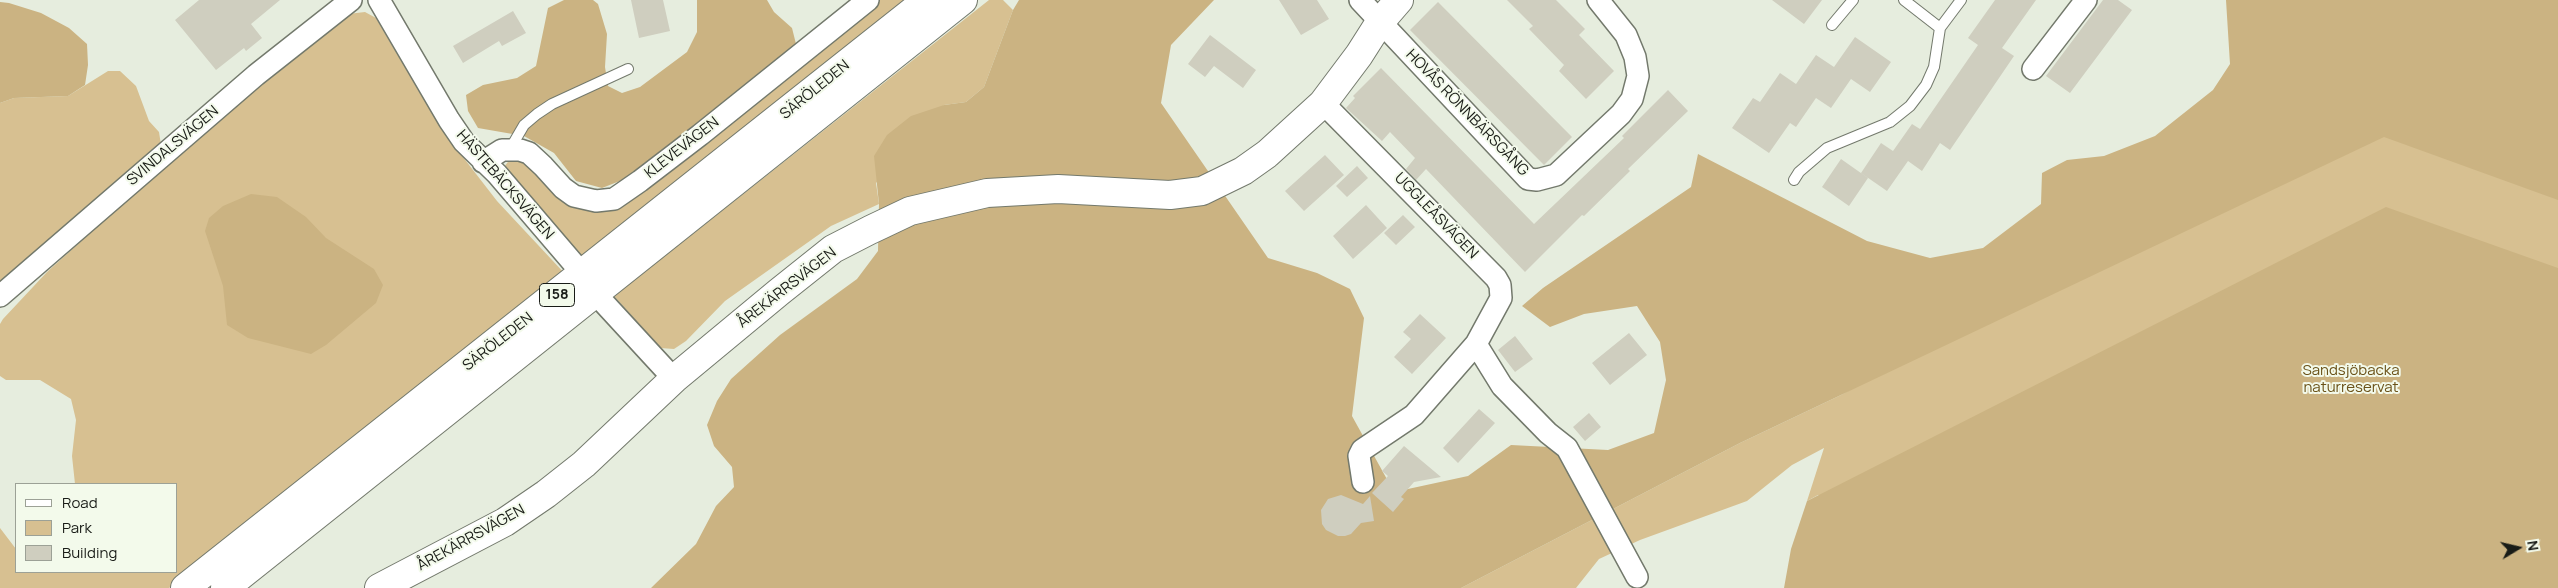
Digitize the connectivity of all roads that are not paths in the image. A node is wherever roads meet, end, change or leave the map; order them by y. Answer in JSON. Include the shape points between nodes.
{"nodes":[{"id":1,"x":351,"y":0,"type":"edge"},
{"id":2,"x":379,"y":0,"type":"edge"},
{"id":3,"x":868,"y":0,"type":"edge"},
{"id":4,"x":927,"y":0,"type":"edge"},
{"id":5,"x":963,"y":0,"type":"edge"},
{"id":6,"x":1360,"y":0,"type":"edge"},
{"id":7,"x":1399,"y":0,"type":"edge"},
{"id":8,"x":1598,"y":0,"type":"edge"},
{"id":9,"x":1853,"y":0,"type":"edge"},
{"id":10,"x":1904,"y":0,"type":"edge"},
{"id":11,"x":1961,"y":0,"type":"edge"},
{"id":12,"x":2086,"y":0,"type":"edge"},
{"id":13,"x":1380,"y":22,"type":"junction"},
{"id":14,"x":1832,"y":25,"type":"dead end"},
{"id":15,"x":1940,"y":28,"type":"junction"},
{"id":16,"x":628,"y":69,"type":"dead end"},
{"id":17,"x":2033,"y":69,"type":"dead end"},
{"id":18,"x":1324,"y":103,"type":"junction"},
{"id":19,"x":510,"y":148,"type":"junction"},
{"id":20,"x":483,"y":162,"type":"junction"},
{"id":21,"x":1794,"y":180,"type":"dead end"},
{"id":22,"x":574,"y":264,"type":"dead end"},
{"id":23,"x":0,"y":296,"type":"edge"},
{"id":24,"x":604,"y":303,"type":"dead end"},
{"id":25,"x":1476,"y":344,"type":"junction"},
{"id":26,"x":674,"y":379,"type":"junction"},
{"id":27,"x":1363,"y":482,"type":"dead end"},
{"id":28,"x":1637,"y":577,"type":"dead end"},
{"id":29,"x":184,"y":588,"type":"edge"},
{"id":30,"x":224,"y":588,"type":"edge"},
{"id":31,"x":379,"y":588,"type":"edge"}],
"edges":[{"from":1,"to":23,"type":"street","name":"SVINDALSVÄGEN","via":[[256,75]]},
{"from":2,"to":20,"type":"street","name":"HÄSTEBÄCKSVÄGEN","via":[[449,120]]},
{"from":3,"to":19,"type":"street","name":"KLEVEVÄGEN","via":[[692,141],[614,198],[596,201],[574,196],[529,154]]},
{"from":4,"to":29,"type":"main road","name":"SÄRÖLEDEN","number":"158"},
{"from":5,"to":30,"type":"main road","name":"SÄRÖLEDEN","number":"158"},
{"from":6,"to":13,"type":"street","name":"HOVÅS RÖNNBÄRSGÅNG"},
{"from":7,"to":13,"type":"main road","name":"ÅREKÄRRSVÄGEN"},
{"from":8,"to":13,"type":"street","name":"HOVÅS RÖNNBÄRSGÅNG","via":[[1626,35],[1635,56],[1638,76],[1632,99],[1621,114],[1556,175],[1537,180],[1528,178]]},
{"from":9,"to":14,"type":"lane"},
{"from":10,"to":15,"type":"lane"},
{"from":11,"to":15,"type":"lane"},
{"from":12,"to":17,"type":"street"},
{"from":13,"to":18,"type":"main road","name":"ÅREKÄRRSVÄGEN"},
{"from":15,"to":21,"type":"lane","via":[[1934,66],[1926,85],[1910,106],[1890,122],[1827,148],[1798,172]]},
{"from":16,"to":19,"type":"lane","via":[[537,114],[524,125]]},
{"from":18,"to":25,"type":"street","name":"UGGLEÅSVÄGEN","via":[[1500,284],[1501,298]]},
{"from":18,"to":26,"type":"main road","name":"ÅREKÄRRSVÄGEN","via":[[1267,154],[1243,171],[1202,191],[1170,195],[1024,190],[958,199],[910,211],[832,249]]},
{"from":19,"to":20,"type":"street"},
{"from":20,"to":22,"type":"street","name":"HÄSTEBÄCKSVÄGEN"},
{"from":24,"to":26,"type":"street"},
{"from":25,"to":27,"type":"street","name":"UGGLEÅSVÄGEN","via":[[1414,415],[1362,450],[1359,456]]},
{"from":25,"to":28,"type":"street","via":[[1502,386],[1567,448]]},
{"from":26,"to":31,"type":"main road","name":"ÅREKÄRRSVÄGEN","via":[[584,464],[546,494],[505,522]]}]}
